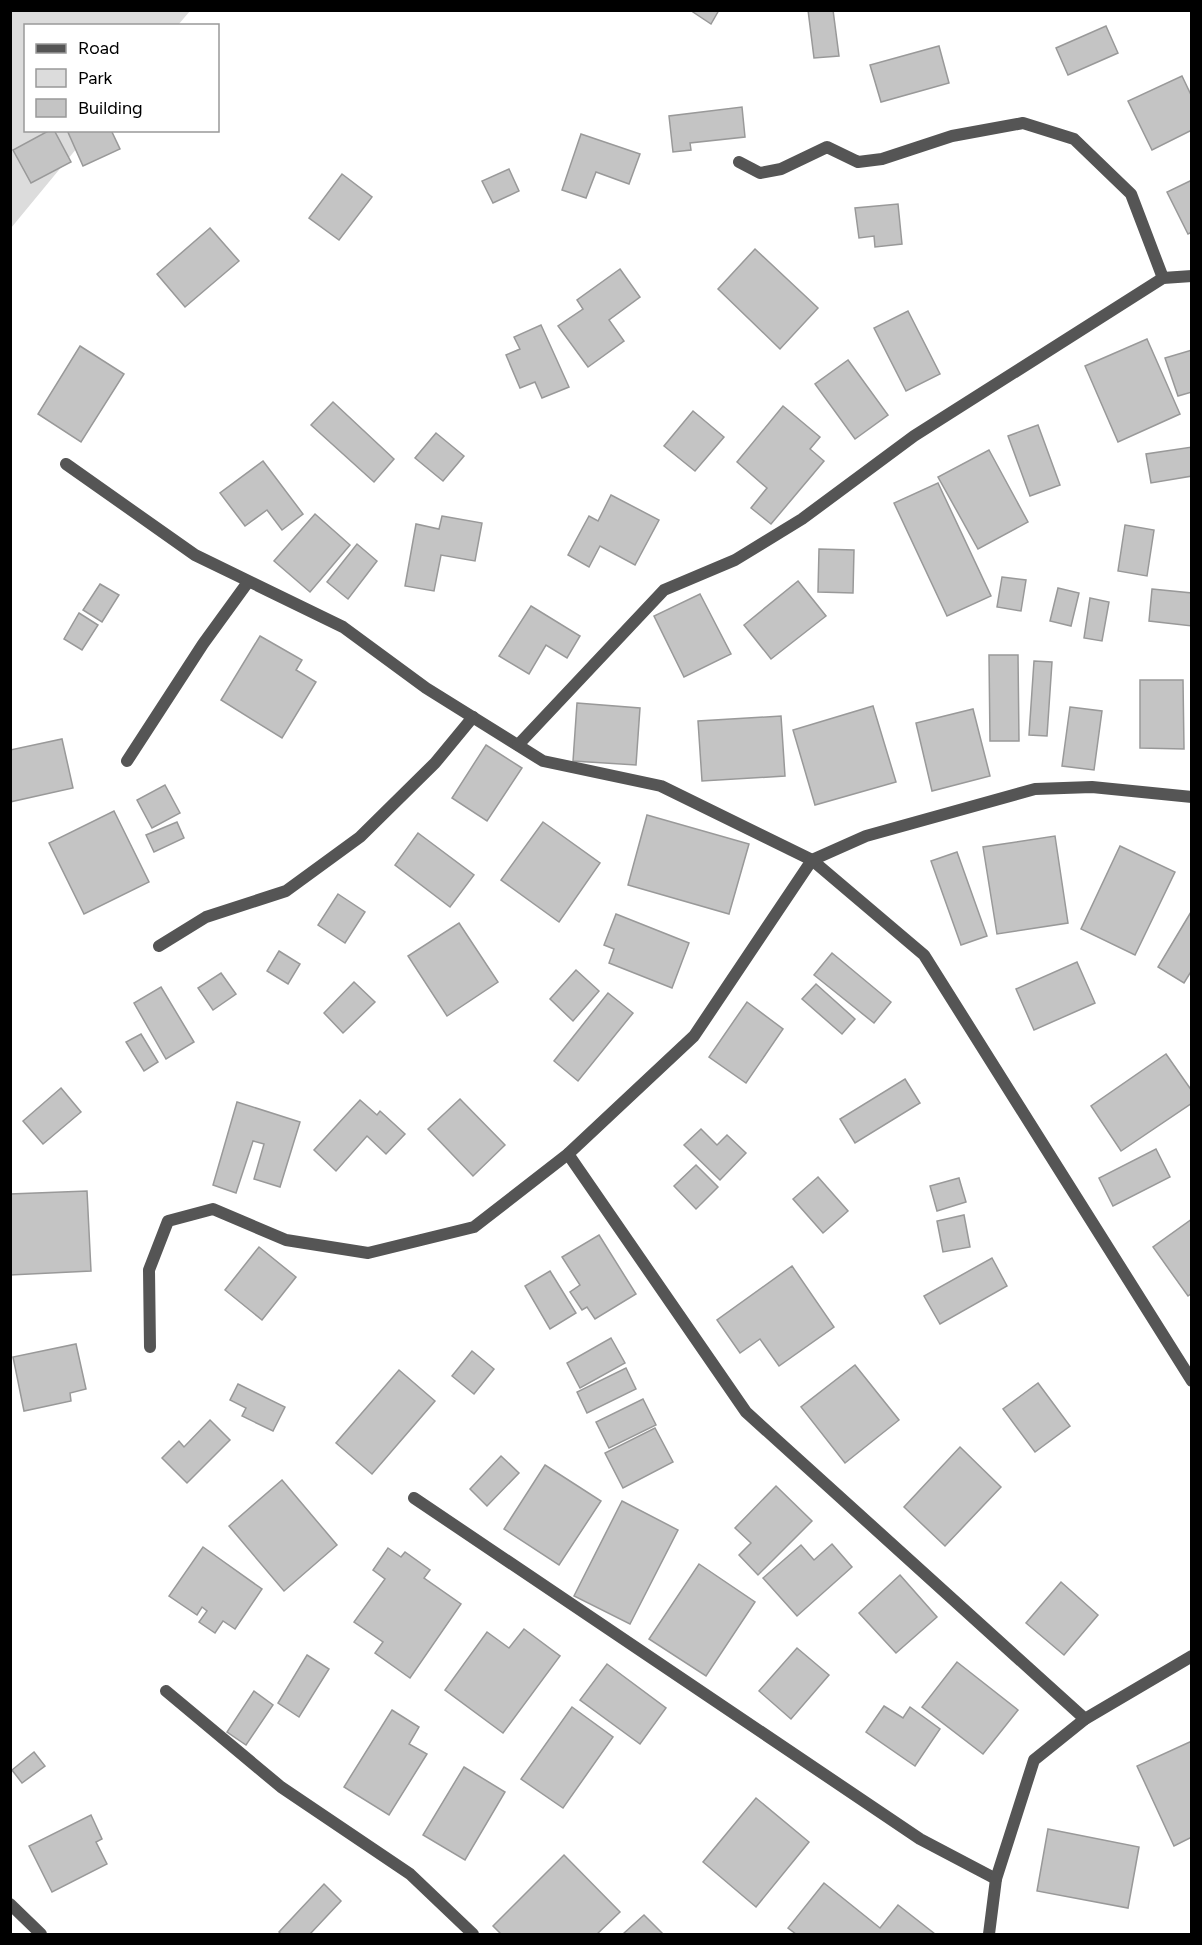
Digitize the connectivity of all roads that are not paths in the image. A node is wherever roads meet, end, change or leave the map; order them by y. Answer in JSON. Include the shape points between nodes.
{"nodes":[{"id":1,"x":739,"y":162,"type":"dead end"},
{"id":2,"x":1191,"y":276,"type":"edge"},
{"id":3,"x":1163,"y":278,"type":"junction"},
{"id":4,"x":66,"y":464,"type":"dead end"},
{"id":5,"x":248,"y":582,"type":"junction"},
{"id":6,"x":473,"y":717,"type":"junction"},
{"id":7,"x":518,"y":745,"type":"junction"},
{"id":8,"x":127,"y":761,"type":"dead end"},
{"id":9,"x":1191,"y":797,"type":"edge"},
{"id":10,"x":812,"y":860,"type":"junction"},
{"id":11,"x":159,"y":946,"type":"dead end"},
{"id":12,"x":568,"y":1154,"type":"junction"},
{"id":13,"x":150,"y":1347,"type":"dead end"},
{"id":14,"x":1191,"y":1381,"type":"edge"},
{"id":15,"x":414,"y":1498,"type":"dead end"},
{"id":16,"x":1191,"y":1656,"type":"edge"},
{"id":17,"x":166,"y":1690,"type":"dead end"},
{"id":18,"x":1085,"y":1719,"type":"junction"},
{"id":19,"x":996,"y":1879,"type":"junction"},
{"id":20,"x":10,"y":1904,"type":"edge"},
{"id":21,"x":41,"y":1935,"type":"edge"},
{"id":22,"x":474,"y":1935,"type":"edge"},
{"id":23,"x":989,"y":1935,"type":"edge"}],
"edges":[{"from":1,"to":3,"type":"street","via":[[760,173],[781,169],[827,147],[858,162],[882,159],[952,136],[1023,123],[1074,139],[1131,194]]},
{"from":2,"to":3,"type":"street"},
{"from":3,"to":7,"type":"street","via":[[914,436],[802,519],[735,560],[664,590]]},
{"from":4,"to":5,"type":"street","via":[[195,555]]},
{"from":5,"to":6,"type":"street","via":[[343,627]]},
{"from":5,"to":8,"type":"street"},
{"from":6,"to":7,"type":"street"},
{"from":6,"to":11,"type":"street","via":[[435,763],[360,837],[286,891],[206,917]]},
{"from":7,"to":10,"type":"street","via":[[543,761],[661,786]]},
{"from":9,"to":10,"type":"street","via":[[1092,787],[1035,789],[866,836]]},
{"from":10,"to":12,"type":"street","via":[[694,1036]]},
{"from":10,"to":14,"type":"street","via":[[924,955]]},
{"from":12,"to":13,"type":"street","via":[[474,1227],[368,1253],[286,1240],[213,1209],[168,1221],[149,1270]]},
{"from":12,"to":18,"type":"street","via":[[746,1412]]},
{"from":15,"to":19,"type":"street","via":[[920,1839]]},
{"from":16,"to":18,"type":"street"},
{"from":17,"to":22,"type":"street","via":[[281,1787],[410,1874]]},
{"from":18,"to":19,"type":"street","via":[[1034,1760]]},
{"from":19,"to":23,"type":"street"},
{"from":20,"to":21,"type":"street"}]}
